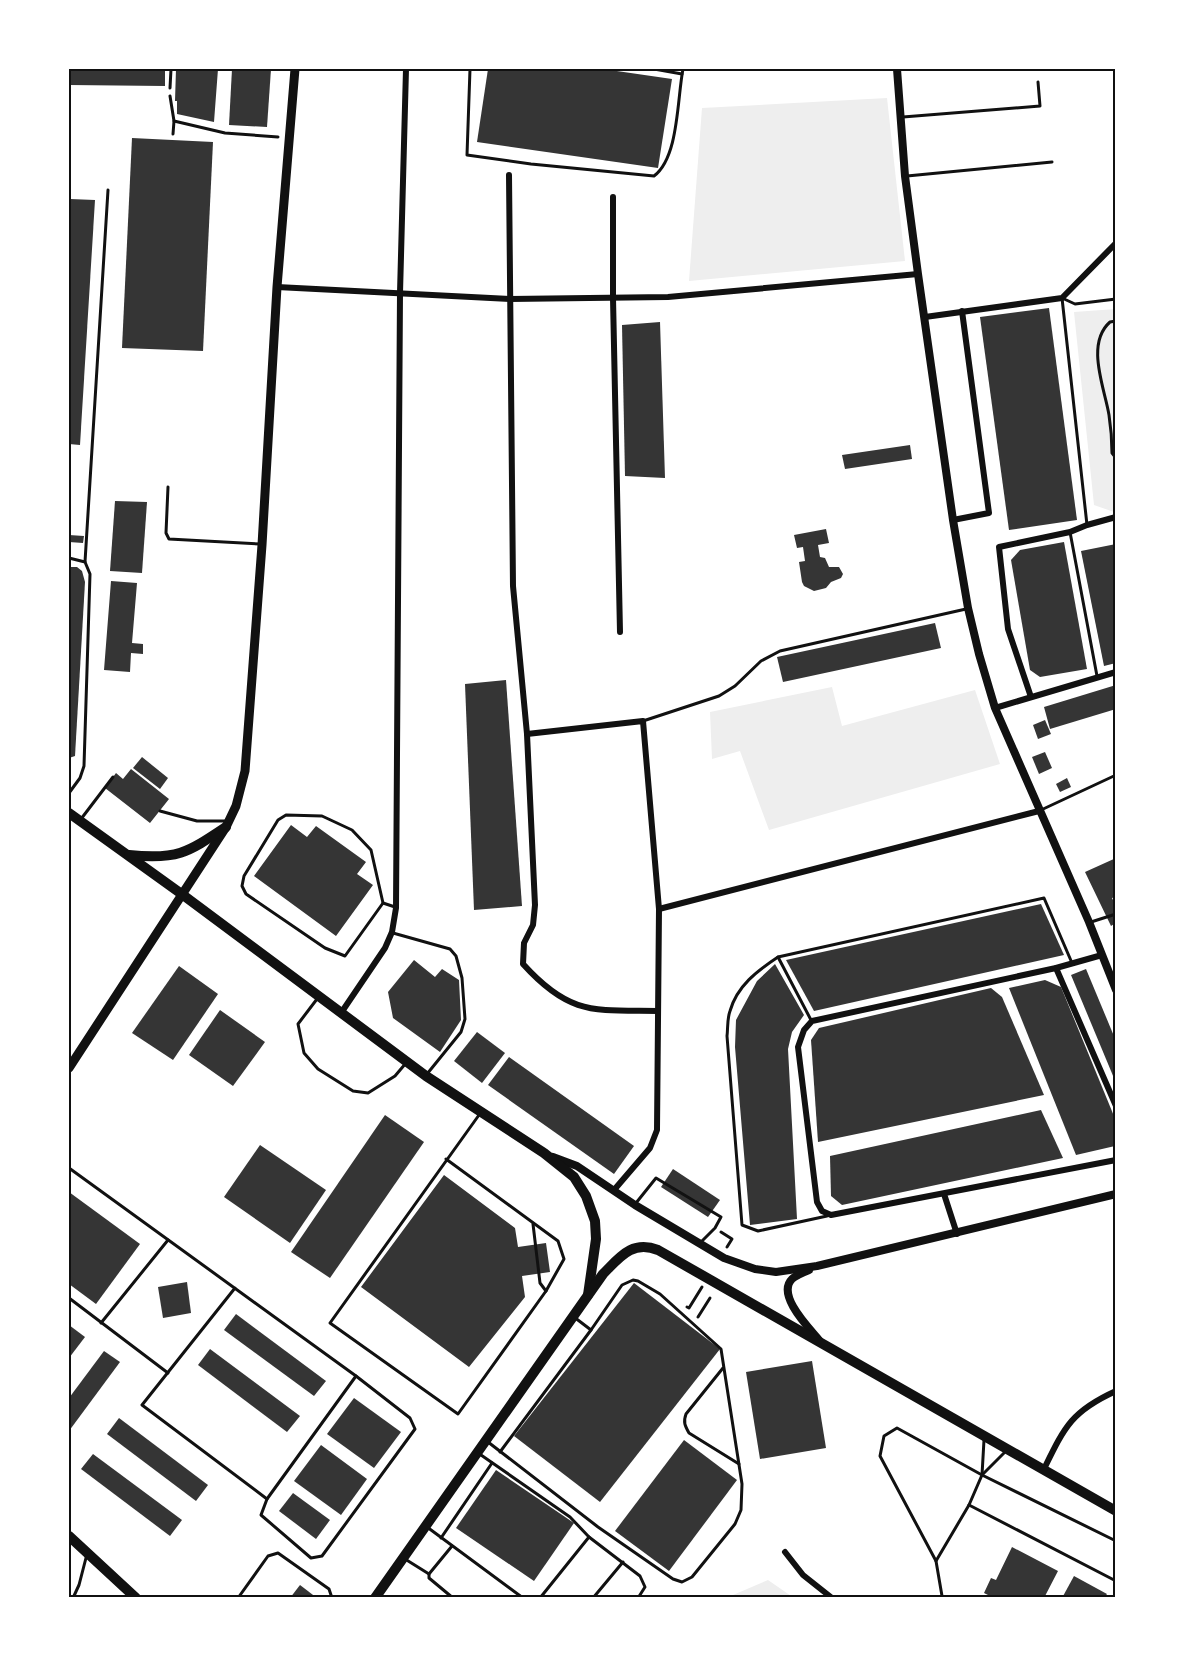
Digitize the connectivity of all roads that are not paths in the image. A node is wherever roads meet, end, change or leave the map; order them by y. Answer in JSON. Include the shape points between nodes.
{"nodes":[{"id":1,"x":171,"y":69,"type":"edge"},
{"id":2,"x":295,"y":69,"type":"edge"},
{"id":3,"x":406,"y":69,"type":"edge"},
{"id":4,"x":470,"y":69,"type":"edge"},
{"id":5,"x":654,"y":69,"type":"edge"},
{"id":6,"x":897,"y":69,"type":"edge"},
{"id":7,"x":682,"y":71,"type":"edge"},
{"id":8,"x":1038,"y":82,"type":"dead end"},
{"id":9,"x":170,"y":88,"type":"road end"},
{"id":10,"x":901,"y":117,"type":"junction"},
{"id":11,"x":1052,"y":162,"type":"dead end"},
{"id":12,"x":509,"y":175,"type":"dead end"},
{"id":13,"x":905,"y":176,"type":"junction"},
{"id":14,"x":108,"y":190,"type":"dead end"},
{"id":15,"x":613,"y":197,"type":"dead end"},
{"id":16,"x":1116,"y":243,"type":"edge"},
{"id":17,"x":918,"y":274,"type":"junction"},
{"id":18,"x":277,"y":287,"type":"junction"},
{"id":19,"x":400,"y":293,"type":"junction"},
{"id":20,"x":613,"y":298,"type":"junction"},
{"id":21,"x":1062,"y":298,"type":"junction"},
{"id":22,"x":510,"y":299,"type":"junction"},
{"id":23,"x":1116,"y":299,"type":"edge"},
{"id":24,"x":962,"y":311,"type":"junction"},
{"id":25,"x":925,"y":317,"type":"junction"},
{"id":26,"x":168,"y":488,"type":"dead end"},
{"id":27,"x":1116,"y":517,"type":"edge"},
{"id":28,"x":953,"y":520,"type":"junction"},
{"id":29,"x":1087,"y":525,"type":"junction"},
{"id":30,"x":1070,"y":532,"type":"junction"},
{"id":31,"x":262,"y":545,"type":"junction"},
{"id":32,"x":69,"y":558,"type":"edge"},
{"id":33,"x":85,"y":562,"type":"junction"},
{"id":34,"x":968,"y":608,"type":"junction"},
{"id":35,"x":620,"y":632,"type":"dead end"},
{"id":36,"x":1116,"y":672,"type":"edge"},
{"id":37,"x":1098,"y":678,"type":"junction"},
{"id":38,"x":1031,"y":697,"type":"junction"},
{"id":39,"x":995,"y":708,"type":"junction"},
{"id":40,"x":643,"y":722,"type":"junction"},
{"id":41,"x":527,"y":734,"type":"junction"},
{"id":42,"x":1116,"y":775,"type":"edge"},
{"id":43,"x":113,"y":777,"type":"dead end"},
{"id":44,"x":69,"y":793,"type":"edge"},
{"id":45,"x":160,"y":811,"type":"dead end"},
{"id":46,"x":1039,"y":811,"type":"junction"},
{"id":47,"x":69,"y":813,"type":"edge"},
{"id":48,"x":80,"y":821,"type":"junction"},
{"id":49,"x":228,"y":824,"type":"junction"},
{"id":50,"x":128,"y":855,"type":"junction"},
{"id":51,"x":183,"y":895,"type":"junction"},
{"id":52,"x":383,"y":903,"type":"junction"},
{"id":53,"x":396,"y":908,"type":"junction"},
{"id":54,"x":659,"y":909,"type":"junction"},
{"id":55,"x":1116,"y":914,"type":"edge"},
{"id":56,"x":1089,"y":922,"type":"junction"},
{"id":57,"x":392,"y":932,"type":"junction"},
{"id":58,"x":1102,"y":955,"type":"junction"},
{"id":59,"x":778,"y":957,"type":"junction"},
{"id":60,"x":1072,"y":963,"type":"junction"},
{"id":61,"x":1056,"y":968,"type":"junction"},
{"id":62,"x":1116,"y":990,"type":"edge"},
{"id":63,"x":319,"y":996,"type":"junction"},
{"id":64,"x":658,"y":1011,"type":"junction"},
{"id":65,"x":341,"y":1013,"type":"junction"},
{"id":66,"x":812,"y":1022,"type":"junction"},
{"id":67,"x":407,"y":1062,"type":"junction"},
{"id":68,"x":69,"y":1068,"type":"edge"},
{"id":69,"x":426,"y":1076,"type":"junction"},
{"id":70,"x":1116,"y":1106,"type":"edge"},
{"id":71,"x":481,"y":1113,"type":"junction"},
{"id":72,"x":544,"y":1153,"type":"junction"},
{"id":73,"x":446,"y":1159,"type":"junction"},
{"id":74,"x":1116,"y":1160,"type":"edge"},
{"id":75,"x":69,"y":1168,"type":"edge"},
{"id":76,"x":614,"y":1190,"type":"junction"},
{"id":77,"x":944,"y":1194,"type":"junction"},
{"id":78,"x":1116,"y":1194,"type":"edge"},
{"id":79,"x":635,"y":1205,"type":"junction"},
{"id":80,"x":831,"y":1215,"type":"junction"},
{"id":81,"x":533,"y":1224,"type":"junction"},
{"id":82,"x":957,"y":1234,"type":"junction"},
{"id":83,"x":168,"y":1240,"type":"junction"},
{"id":84,"x":700,"y":1244,"type":"junction"},
{"id":85,"x":817,"y":1266,"type":"junction"},
{"id":86,"x":235,"y":1288,"type":"junction"},
{"id":87,"x":546,"y":1291,"type":"junction"},
{"id":88,"x":69,"y":1298,"type":"edge"},
{"id":89,"x":587,"y":1299,"type":"junction"},
{"id":90,"x":574,"y":1317,"type":"junction"},
{"id":91,"x":101,"y":1323,"type":"junction"},
{"id":92,"x":591,"y":1330,"type":"junction"},
{"id":93,"x":819,"y":1341,"type":"junction"},
{"id":94,"x":723,"y":1368,"type":"junction"},
{"id":95,"x":168,"y":1373,"type":"junction"},
{"id":96,"x":356,"y":1376,"type":"junction"},
{"id":97,"x":1116,"y":1391,"type":"edge"},
{"id":98,"x":985,"y":1435,"type":"junction"},
{"id":99,"x":486,"y":1440,"type":"junction"},
{"id":100,"x":1009,"y":1449,"type":"junction"},
{"id":101,"x":500,"y":1452,"type":"junction"},
{"id":102,"x":478,"y":1453,"type":"junction"},
{"id":103,"x":492,"y":1463,"type":"junction"},
{"id":104,"x":739,"y":1464,"type":"junction"},
{"id":105,"x":1044,"y":1469,"type":"junction"},
{"id":106,"x":982,"y":1475,"type":"junction"},
{"id":107,"x":267,"y":1499,"type":"junction"},
{"id":108,"x":969,"y":1505,"type":"junction"},
{"id":109,"x":1116,"y":1510,"type":"edge"},
{"id":110,"x":426,"y":1526,"type":"junction"},
{"id":111,"x":69,"y":1536,"type":"edge"},
{"id":112,"x":589,"y":1537,"type":"junction"},
{"id":113,"x":441,"y":1538,"type":"junction"},
{"id":114,"x":1116,"y":1541,"type":"edge"},
{"id":115,"x":452,"y":1546,"type":"junction"},
{"id":116,"x":785,"y":1552,"type":"dead end"},
{"id":117,"x":87,"y":1553,"type":"junction"},
{"id":118,"x":403,"y":1558,"type":"junction"},
{"id":119,"x":936,"y":1561,"type":"junction"},
{"id":120,"x":623,"y":1562,"type":"junction"},
{"id":121,"x":429,"y":1574,"type":"junction"},
{"id":122,"x":1116,"y":1581,"type":"edge"},
{"id":123,"x":73,"y":1598,"type":"edge"},
{"id":124,"x":136,"y":1598,"type":"edge"},
{"id":125,"x":238,"y":1598,"type":"edge"},
{"id":126,"x":333,"y":1598,"type":"edge"},
{"id":127,"x":375,"y":1598,"type":"edge"},
{"id":128,"x":453,"y":1598,"type":"edge"},
{"id":129,"x":523,"y":1598,"type":"edge"},
{"id":130,"x":540,"y":1598,"type":"edge"},
{"id":131,"x":593,"y":1598,"type":"edge"},
{"id":132,"x":638,"y":1598,"type":"edge"},
{"id":133,"x":832,"y":1598,"type":"edge"},
{"id":134,"x":946,"y":1598,"type":"edge"}],
"edges":[{"from":1,"to":9,"type":"lane"},
{"from":2,"to":18,"type":"main road"},
{"from":3,"to":19,"type":"street"},
{"from":4,"to":7,"type":"lane","via":[[467,155],[654,176],[671,148]]},
{"from":5,"to":7,"type":"lane"},
{"from":6,"to":10,"type":"street"},
{"from":8,"to":10,"type":"lane","via":[[1040,106]]},
{"from":10,"to":13,"type":"street"},
{"from":11,"to":13,"type":"lane"},
{"from":12,"to":22,"type":"street"},
{"from":13,"to":17,"type":"street"},
{"from":14,"to":33,"type":"lane"},
{"from":15,"to":20,"type":"street"},
{"from":16,"to":21,"type":"street"},
{"from":17,"to":20,"type":"street","via":[[668,297]]},
{"from":17,"to":25,"type":"street"},
{"from":18,"to":19,"type":"street"},
{"from":18,"to":31,"type":"main road"},
{"from":19,"to":22,"type":"street"},
{"from":19,"to":53,"type":"street"},
{"from":20,"to":22,"type":"street"},
{"from":20,"to":35,"type":"street"},
{"from":21,"to":23,"type":"lane","via":[[1075,303]]},
{"from":21,"to":24,"type":"street"},
{"from":21,"to":29,"type":"lane"},
{"from":22,"to":41,"type":"street","via":[[513,586]]},
{"from":24,"to":25,"type":"street"},
{"from":24,"to":28,"type":"street","via":[[989,513]]},
{"from":25,"to":28,"type":"street"},
{"from":26,"to":31,"type":"lane","via":[[169,539]]},
{"from":27,"to":29,"type":"street"},
{"from":28,"to":34,"type":"street"},
{"from":29,"to":30,"type":"street"},
{"from":30,"to":37,"type":"lane"},
{"from":30,"to":38,"type":"street","via":[[999,547],[1008,629]]},
{"from":31,"to":49,"type":"main road","via":[[245,771]]},
{"from":32,"to":33,"type":"lane"},
{"from":33,"to":44,"type":"lane","via":[[90,574],[84,766]]},
{"from":34,"to":39,"type":"street"},
{"from":34,"to":40,"type":"lane","via":[[780,651],[719,696]]},
{"from":36,"to":37,"type":"street"},
{"from":37,"to":38,"type":"street"},
{"from":38,"to":39,"type":"street"},
{"from":39,"to":46,"type":"street"},
{"from":40,"to":41,"type":"street"},
{"from":40,"to":54,"type":"street"},
{"from":41,"to":64,"type":"street","via":[[534,905],[523,964],[540,983],[572,1004],[590,1010]]},
{"from":42,"to":46,"type":"lane"},
{"from":43,"to":48,"type":"lane"},
{"from":45,"to":49,"type":"lane"},
{"from":46,"to":54,"type":"street"},
{"from":46,"to":56,"type":"street"},
{"from":47,"to":48,"type":"main road"},
{"from":48,"to":50,"type":"main road"},
{"from":49,"to":50,"type":"main road","via":[[195,848],[176,855]]},
{"from":49,"to":51,"type":"main road"},
{"from":50,"to":51,"type":"main road"},
{"from":51,"to":63,"type":"main road"},
{"from":51,"to":68,"type":"main road"},
{"from":52,"to":52,"type":"lane","via":[[345,956],[325,948],[246,894],[242,886],[244,876],[278,820],[286,814],[322,816],[352,830],[371,850]]},
{"from":52,"to":53,"type":"lane"},
{"from":53,"to":57,"type":"street"},
{"from":54,"to":64,"type":"street"},
{"from":55,"to":56,"type":"lane"},
{"from":56,"to":58,"type":"street"},
{"from":57,"to":65,"type":"street"},
{"from":57,"to":69,"type":"lane","via":[[450,949],[462,978],[465,1019],[461,1032]]},
{"from":58,"to":60,"type":"street"},
{"from":58,"to":62,"type":"street"},
{"from":59,"to":60,"type":"lane","via":[[1044,898]]},
{"from":59,"to":66,"type":"lane"},
{"from":59,"to":80,"type":"lane","via":[[757,970],[730,1011],[727,1036],[742,1225],[758,1232]]},
{"from":60,"to":61,"type":"street"},
{"from":61,"to":66,"type":"street"},
{"from":61,"to":70,"type":"street"},
{"from":63,"to":65,"type":"main road"},
{"from":63,"to":67,"type":"lane","via":[[298,1024],[303,1053],[318,1069],[353,1092],[368,1093],[395,1076]]},
{"from":64,"to":76,"type":"street","via":[[657,1130],[650,1148]]},
{"from":65,"to":67,"type":"main road"},
{"from":66,"to":80,"type":"street","via":[[804,1030],[798,1047],[817,1202]]},
{"from":67,"to":69,"type":"main road"},
{"from":69,"to":71,"type":"main road"},
{"from":71,"to":72,"type":"main road"},
{"from":71,"to":73,"type":"lane"},
{"from":72,"to":76,"type":"street","via":[[577,1166]]},
{"from":72,"to":89,"type":"main road","via":[[574,1177],[595,1221]]},
{"from":73,"to":81,"type":"lane"},
{"from":73,"to":87,"type":"lane","via":[[330,1323],[458,1414]]},
{"from":74,"to":77,"type":"street"},
{"from":75,"to":83,"type":"lane"},
{"from":76,"to":79,"type":"street"},
{"from":77,"to":80,"type":"street"},
{"from":77,"to":82,"type":"street"},
{"from":78,"to":82,"type":"street"},
{"from":79,"to":84,"type":"street"},
{"from":79,"to":84,"type":"lane","via":[[656,1178],[721,1217]]},
{"from":81,"to":87,"type":"lane","via":[[540,1283]]},
{"from":81,"to":87,"type":"lane","via":[[558,1241],[564,1259]]},
{"from":82,"to":85,"type":"street"},
{"from":83,"to":86,"type":"lane"},
{"from":83,"to":91,"type":"lane"},
{"from":84,"to":85,"type":"street","via":[[755,1269],[776,1272]]},
{"from":85,"to":93,"type":"street","via":[[792,1278],[788,1296]]},
{"from":86,"to":95,"type":"lane"},
{"from":86,"to":96,"type":"lane"},
{"from":88,"to":91,"type":"lane"},
{"from":89,"to":90,"type":"main road"},
{"from":89,"to":93,"type":"main road","via":[[603,1274],[624,1253],[648,1246]]},
{"from":90,"to":92,"type":"lane"},
{"from":90,"to":99,"type":"main road"},
{"from":91,"to":95,"type":"lane"},
{"from":92,"to":94,"type":"lane","via":[[622,1284],[638,1281],[660,1294],[718,1346]]},
{"from":92,"to":101,"type":"lane"},
{"from":93,"to":98,"type":"main road"},
{"from":94,"to":104,"type":"lane"},
{"from":94,"to":104,"type":"lane","via":[[686,1414],[685,1426]]},
{"from":95,"to":107,"type":"lane","via":[[142,1405]]},
{"from":96,"to":107,"type":"lane"},
{"from":96,"to":107,"type":"lane","via":[[410,1418],[415,1429],[322,1556],[311,1558],[261,1515]]},
{"from":97,"to":105,"type":"street","via":[[1076,1415]]},
{"from":98,"to":100,"type":"main road"},
{"from":98,"to":106,"type":"lane"},
{"from":99,"to":101,"type":"lane"},
{"from":99,"to":102,"type":"main road"},
{"from":100,"to":105,"type":"main road"},
{"from":100,"to":106,"type":"lane"},
{"from":101,"to":104,"type":"lane","via":[[598,1527],[682,1582],[692,1577],[739,1517]]},
{"from":102,"to":103,"type":"lane"},
{"from":102,"to":110,"type":"main road"},
{"from":103,"to":112,"type":"lane","via":[[570,1517]]},
{"from":103,"to":113,"type":"lane"},
{"from":105,"to":109,"type":"main road"},
{"from":106,"to":108,"type":"lane"},
{"from":106,"to":114,"type":"lane"},
{"from":106,"to":119,"type":"lane","via":[[897,1428],[885,1436],[880,1456]]},
{"from":108,"to":119,"type":"lane"},
{"from":108,"to":122,"type":"lane"},
{"from":110,"to":113,"type":"lane"},
{"from":110,"to":118,"type":"main road"},
{"from":111,"to":117,"type":"main road"},
{"from":112,"to":120,"type":"lane"},
{"from":112,"to":130,"type":"lane"},
{"from":113,"to":115,"type":"lane"},
{"from":115,"to":121,"type":"lane"},
{"from":115,"to":129,"type":"lane"},
{"from":116,"to":133,"type":"street","via":[[803,1575]]},
{"from":117,"to":123,"type":"lane"},
{"from":117,"to":124,"type":"main road"},
{"from":118,"to":121,"type":"lane"},
{"from":118,"to":127,"type":"main road"},
{"from":119,"to":134,"type":"lane","via":[[942,1596]]},
{"from":120,"to":131,"type":"lane"},
{"from":120,"to":132,"type":"lane","via":[[644,1582]]},
{"from":121,"to":128,"type":"lane"},
{"from":125,"to":126,"type":"lane","via":[[268,1556],[278,1553],[329,1589]]}]}
